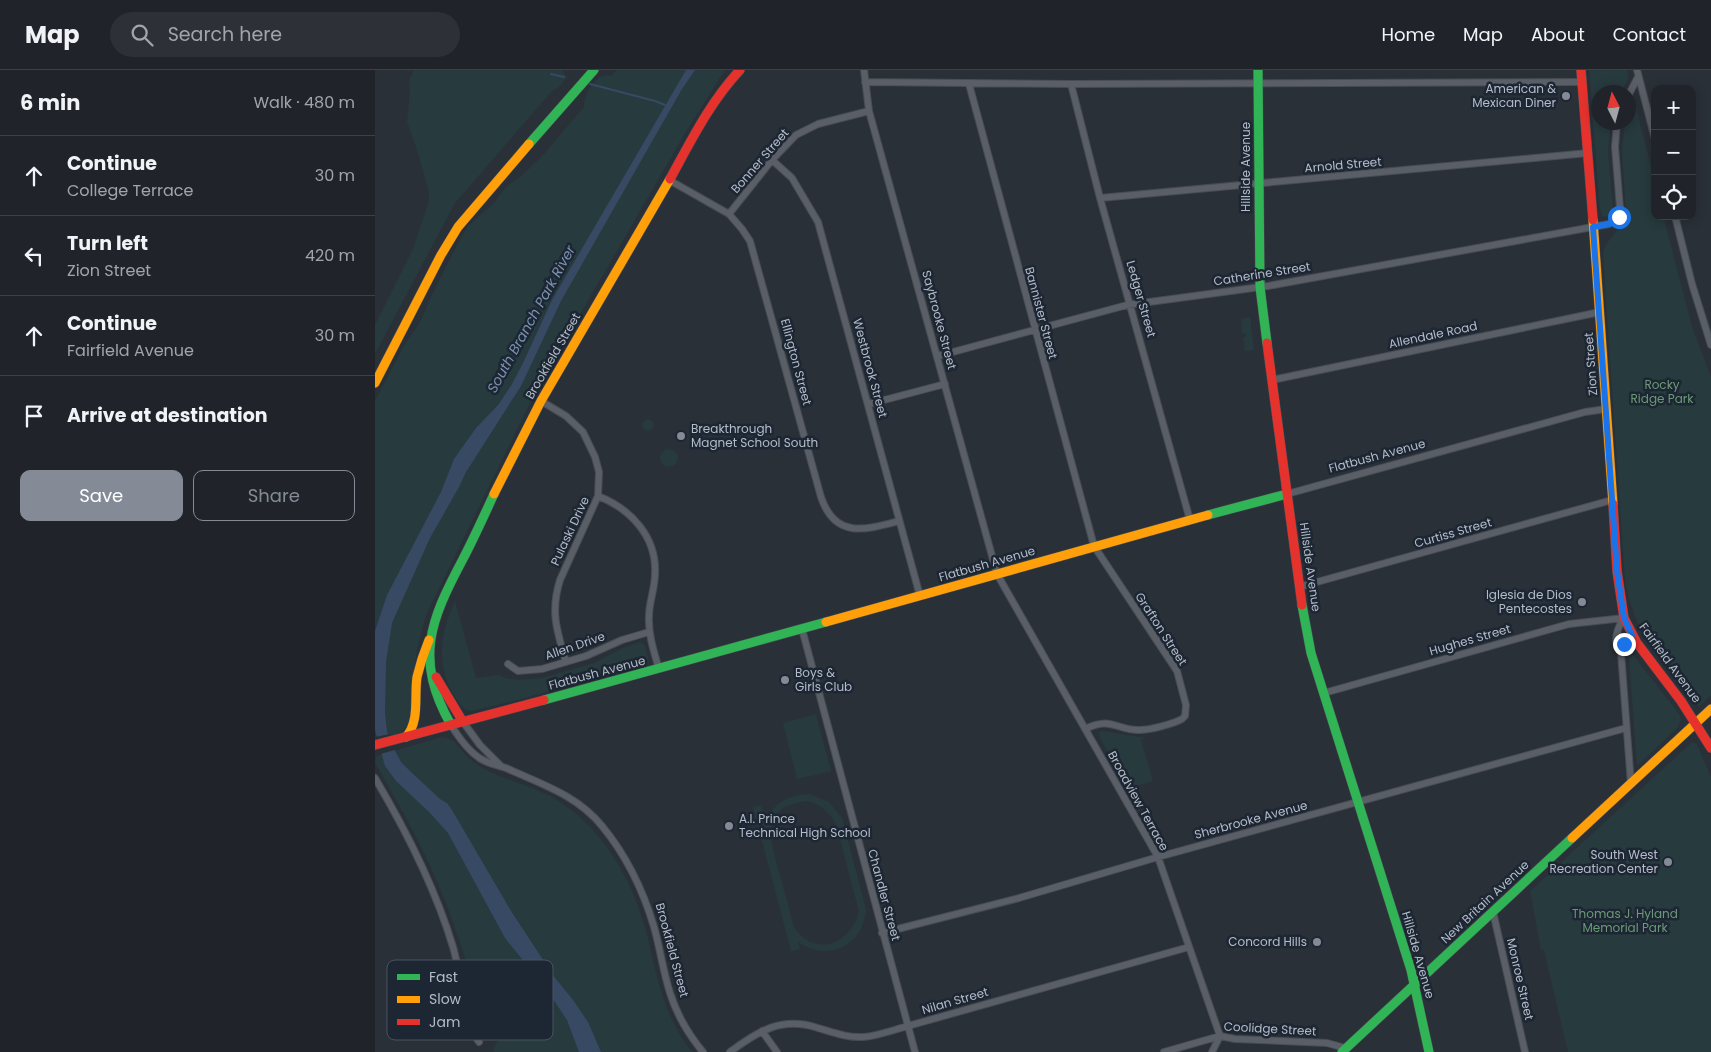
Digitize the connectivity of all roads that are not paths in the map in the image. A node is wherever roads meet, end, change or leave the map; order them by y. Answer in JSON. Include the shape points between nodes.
{"nodes":[{"id":1,"x":584,"y":70,"type":"edge"},
{"id":2,"x":594,"y":70,"type":"edge"},
{"id":3,"x":740,"y":70,"type":"edge"},
{"id":4,"x":864,"y":70,"type":"edge"},
{"id":5,"x":1258,"y":70,"type":"edge"},
{"id":6,"x":1581,"y":70,"type":"edge"},
{"id":7,"x":1637,"y":73,"type":"edge"},
{"id":8,"x":865,"y":82,"type":"junction"},
{"id":9,"x":1582,"y":82,"type":"junction"},
{"id":10,"x":1258,"y":83,"type":"junction"},
{"id":11,"x":969,"y":84,"type":"junction"},
{"id":12,"x":1071,"y":84,"type":"junction"},
{"id":13,"x":1632,"y":85,"type":"edge"},
{"id":14,"x":869,"y":110,"type":"junction"},
{"id":15,"x":1616,"y":130,"type":"edge"},
{"id":16,"x":1653,"y":130,"type":"edge"},
{"id":17,"x":1588,"y":153,"type":"junction"},
{"id":18,"x":772,"y":160,"type":"junction"},
{"id":19,"x":669,"y":180,"type":"junction"},
{"id":20,"x":1258,"y":184,"type":"junction"},
{"id":21,"x":1101,"y":198,"type":"junction"},
{"id":22,"x":729,"y":214,"type":"junction"},
{"id":23,"x":1676,"y":220,"type":"edge"},
{"id":24,"x":1593,"y":227,"type":"junction"},
{"id":25,"x":1260,"y":288,"type":"junction"},
{"id":26,"x":1130,"y":304,"type":"junction"},
{"id":27,"x":1600,"y":312,"type":"junction"},
{"id":28,"x":1034,"y":330,"type":"junction"},
{"id":29,"x":1711,"y":345,"type":"edge"},
{"id":30,"x":938,"y":356,"type":"junction"},
{"id":31,"x":375,"y":368,"type":"edge"},
{"id":32,"x":1272,"y":380,"type":"junction"},
{"id":33,"x":375,"y":382,"type":"edge"},
{"id":34,"x":945,"y":384,"type":"junction"},
{"id":35,"x":541,"y":402,"type":"junction"},
{"id":36,"x":869,"y":404,"type":"junction"},
{"id":37,"x":1607,"y":409,"type":"junction"},
{"id":38,"x":1287,"y":494,"type":"junction"},
{"id":39,"x":598,"y":496,"type":"junction"},
{"id":40,"x":1612,"y":500,"type":"junction"},
{"id":41,"x":1191,"y":520,"type":"junction"},
{"id":42,"x":899,"y":521,"type":"junction"},
{"id":43,"x":1093,"y":546,"type":"junction"},
{"id":44,"x":997,"y":574,"type":"junction"},
{"id":45,"x":1299,"y":588,"type":"junction"},
{"id":46,"x":920,"y":596,"type":"junction"},
{"id":47,"x":1624,"y":618,"type":"junction"},
{"id":48,"x":802,"y":628,"type":"junction"},
{"id":49,"x":649,"y":632,"type":"junction"},
{"id":50,"x":431,"y":635,"type":"junction"},
{"id":51,"x":1632,"y":635,"type":"junction"},
{"id":52,"x":1621,"y":653,"type":"junction"},
{"id":53,"x":566,"y":662,"type":"junction"},
{"id":54,"x":508,"y":664,"type":"dead end"},
{"id":55,"x":659,"y":669,"type":"junction"},
{"id":56,"x":433,"y":672,"type":"junction"},
{"id":57,"x":1325,"y":693,"type":"junction"},
{"id":58,"x":1711,"y":709,"type":"edge"},
{"id":59,"x":463,"y":722,"type":"junction"},
{"id":60,"x":1696,"y":723,"type":"junction"},
{"id":61,"x":451,"y":725,"type":"junction"},
{"id":62,"x":1626,"y":728,"type":"junction"},
{"id":63,"x":1085,"y":729,"type":"junction"},
{"id":64,"x":405,"y":738,"type":"junction"},
{"id":65,"x":376,"y":745,"type":"edge"},
{"id":66,"x":1711,"y":748,"type":"edge"},
{"id":67,"x":502,"y":767,"type":"junction"},
{"id":68,"x":375,"y":778,"type":"edge"},
{"id":69,"x":1631,"y":784,"type":"junction"},
{"id":70,"x":1359,"y":802,"type":"junction"},
{"id":71,"x":1157,"y":857,"type":"junction"},
{"id":72,"x":1493,"y":912,"type":"junction"},
{"id":73,"x":882,"y":933,"type":"junction"},
{"id":74,"x":1189,"y":947,"type":"junction"},
{"id":75,"x":456,"y":960,"type":"edge"},
{"id":76,"x":1414,"y":984,"type":"junction"},
{"id":77,"x":908,"y":1026,"type":"junction"},
{"id":78,"x":762,"y":1031,"type":"junction"},
{"id":79,"x":1220,"y":1036,"type":"junction"},
{"id":80,"x":1344,"y":1050,"type":"edge"},
{"id":81,"x":703,"y":1052,"type":"edge"},
{"id":82,"x":730,"y":1052,"type":"edge"},
{"id":83,"x":777,"y":1052,"type":"edge"},
{"id":84,"x":915,"y":1052,"type":"edge"},
{"id":85,"x":1164,"y":1052,"type":"edge"},
{"id":86,"x":1213,"y":1052,"type":"edge"},
{"id":87,"x":1429,"y":1052,"type":"edge"},
{"id":88,"x":1525,"y":1052,"type":"edge"}],
"edges":[{"from":1,"to":31,"type":"main road","via":[[451,227]]},
{"from":2,"to":33,"type":"main road","via":[[458,227]]},
{"from":3,"to":19,"type":"main road","name":"Brookfield Street","via":[[719,95]]},
{"from":4,"to":8,"type":"street","name":"Saybrooke Street"},
{"from":5,"to":10,"type":"main road","name":"Hillside Avenue"},
{"from":6,"to":9,"type":"main road","name":"Zion Street"},
{"from":7,"to":13,"type":"street"},
{"from":7,"to":16,"type":"street"},
{"from":8,"to":11,"type":"street"},
{"from":8,"to":14,"type":"street","name":"Saybrooke Street"},
{"from":9,"to":10,"type":"street"},
{"from":9,"to":17,"type":"main road","name":"Zion Street"},
{"from":10,"to":12,"type":"street"},
{"from":10,"to":20,"type":"main road","name":"Hillside Avenue"},
{"from":11,"to":12,"type":"street"},
{"from":11,"to":28,"type":"street","name":"Bannister Street"},
{"from":12,"to":21,"type":"street","name":"Ledger Street"},
{"from":14,"to":18,"type":"street","name":"Bonner Street","via":[[806,129]]},
{"from":14,"to":30,"type":"street","name":"Saybrooke Street"},
{"from":15,"to":24,"type":"street","name":"Catherine Street","via":[[1620,213],[1613,222]]},
{"from":17,"to":20,"type":"street","name":"Arnold Street"},
{"from":17,"to":24,"type":"main road","name":"Zion Street"},
{"from":18,"to":22,"type":"street","name":"Bonner Street"},
{"from":18,"to":36,"type":"street","name":"Westbrook Street","via":[[792,178],[818,222]]},
{"from":19,"to":22,"type":"street","name":"Ellington Street"},
{"from":19,"to":35,"type":"main road","name":"Brookfield Street"},
{"from":20,"to":21,"type":"street","name":"Arnold Street"},
{"from":20,"to":25,"type":"main road","name":"Hillside Avenue"},
{"from":21,"to":26,"type":"street","name":"Ledger Street"},
{"from":22,"to":42,"type":"street","name":"Ellington Street","via":[[750,241],[755,255],[827,512],[834,521],[848,528],[876,528]]},
{"from":23,"to":29,"type":"street"},
{"from":24,"to":25,"type":"street","name":"Catherine Street"},
{"from":24,"to":27,"type":"main road","name":"Zion Street"},
{"from":25,"to":26,"type":"street","name":"Catherine Street"},
{"from":25,"to":32,"type":"main road","name":"Hillside Avenue"},
{"from":26,"to":28,"type":"street","name":"Catherine Street"},
{"from":26,"to":41,"type":"street","name":"Ledger Street"},
{"from":27,"to":32,"type":"street","name":"Allendale Road"},
{"from":27,"to":37,"type":"main road","name":"Zion Street"},
{"from":28,"to":30,"type":"street","name":"Catherine Street"},
{"from":28,"to":43,"type":"street","name":"Bannister Street"},
{"from":30,"to":34,"type":"street","name":"Saybrooke Street"},
{"from":32,"to":38,"type":"main road","name":"Hillside Avenue"},
{"from":34,"to":36,"type":"street"},
{"from":34,"to":44,"type":"street","name":"Saybrooke Street"},
{"from":35,"to":39,"type":"street","name":"Pulaski Drive","via":[[566,416],[583,432],[599,472]]},
{"from":35,"to":50,"type":"main road","name":"Brookfield Street","via":[[446,593]]},
{"from":36,"to":42,"type":"street","name":"Westbrook Street"},
{"from":37,"to":38,"type":"street","name":"Flatbush Avenue","via":[[1585,412]]},
{"from":37,"to":40,"type":"main road","name":"Zion Street"},
{"from":38,"to":41,"type":"main road","name":"Flatbush Avenue"},
{"from":38,"to":45,"type":"main road","name":"Hillside Avenue"},
{"from":39,"to":49,"type":"street","via":[[625,510],[639,523],[653,551],[655,575]]},
{"from":39,"to":53,"type":"street","name":"Pulaski Drive","via":[[556,592],[554,614]]},
{"from":40,"to":45,"type":"street","name":"Curtiss Street"},
{"from":40,"to":47,"type":"main road","name":"Zion Street"},
{"from":41,"to":43,"type":"main road","name":"Flatbush Avenue"},
{"from":42,"to":46,"type":"street","name":"Westbrook Street"},
{"from":43,"to":44,"type":"main road","name":"Flatbush Avenue"},
{"from":43,"to":63,"type":"street","name":"Grafton Street","via":[[1177,671],[1187,711],[1179,721],[1143,730],[1099,723]]},
{"from":44,"to":46,"type":"main road","name":"Flatbush Avenue"},
{"from":44,"to":63,"type":"street","name":"Broadview Terrace"},
{"from":45,"to":57,"type":"main road","name":"Hillside Avenue","via":[[1311,652]]},
{"from":46,"to":48,"type":"main road","name":"Flatbush Avenue"},
{"from":47,"to":51,"type":"main road","name":"Fairfield Avenue"},
{"from":47,"to":52,"type":"street","name":"Zion Street","via":[[1616,632]]},
{"from":47,"to":57,"type":"street","name":"Hughes Street","via":[[1569,624]]},
{"from":48,"to":55,"type":"main road","name":"Flatbush Avenue"},
{"from":48,"to":73,"type":"street","name":"Chandler Street"},
{"from":49,"to":53,"type":"street","name":"Allen Drive"},
{"from":49,"to":55,"type":"street"},
{"from":50,"to":56,"type":"main road","name":"Brookfield Street"},
{"from":50,"to":64,"type":"main road","via":[[417,679],[413,730]]},
{"from":51,"to":52,"type":"street"},
{"from":51,"to":60,"type":"main road","name":"Fairfield Avenue"},
{"from":52,"to":62,"type":"street","name":"Zion Street"},
{"from":53,"to":54,"type":"street","name":"Allen Drive","via":[[524,671]]},
{"from":55,"to":59,"type":"main road","name":"Flatbush Avenue"},
{"from":56,"to":59,"type":"main road","name":"Brookfield Street"},
{"from":56,"to":61,"type":"main road","name":"Brookfield Street","via":[[437,696]]},
{"from":57,"to":70,"type":"main road","name":"Hillside Avenue"},
{"from":58,"to":60,"type":"main road","name":"New Britain Avenue"},
{"from":59,"to":61,"type":"main road","name":"Flatbush Avenue"},
{"from":59,"to":67,"type":"street","name":"Brookfield Street"},
{"from":60,"to":66,"type":"main road","name":"Fairfield Avenue"},
{"from":60,"to":69,"type":"main road","name":"New Britain Avenue"},
{"from":61,"to":64,"type":"main road","name":"Flatbush Avenue"},
{"from":61,"to":67,"type":"street","name":"Brookfield Street","via":[[473,753]]},
{"from":62,"to":69,"type":"street","name":"Zion Street"},
{"from":62,"to":70,"type":"street","name":"Sherbrooke Avenue"},
{"from":63,"to":71,"type":"street","name":"Broadview Terrace"},
{"from":64,"to":65,"type":"main road","name":"Flatbush Avenue"},
{"from":67,"to":81,"type":"street","name":"Brookfield Street","via":[[550,786],[572,799],[609,834],[644,898],[677,1012]]},
{"from":68,"to":75,"type":"street","via":[[411,842],[436,898]]},
{"from":69,"to":72,"type":"main road","name":"New Britain Avenue"},
{"from":70,"to":71,"type":"street","name":"Sherbrooke Avenue"},
{"from":70,"to":76,"type":"main road","name":"Hillside Avenue"},
{"from":71,"to":73,"type":"street","name":"Sherbrooke Avenue"},
{"from":71,"to":74,"type":"street","name":"Broadview Terrace"},
{"from":72,"to":76,"type":"main road","name":"New Britain Avenue"},
{"from":72,"to":88,"type":"street","name":"Monroe Street"},
{"from":73,"to":77,"type":"street","name":"Chandler Street"},
{"from":74,"to":77,"type":"street","name":"Nilan Street"},
{"from":74,"to":79,"type":"street","name":"Broadview Terrace"},
{"from":76,"to":80,"type":"main road","name":"New Britain Avenue"},
{"from":76,"to":87,"type":"main road","name":"Hillside Avenue"},
{"from":77,"to":78,"type":"street","name":"Nilan Street","via":[[863,1037],[842,1036],[795,1023]]},
{"from":77,"to":84,"type":"street","name":"Chandler Street"},
{"from":78,"to":82,"type":"street","name":"Nilan Street"},
{"from":78,"to":83,"type":"street"},
{"from":79,"to":80,"type":"street","name":"Coolidge Street","via":[[1327,1043]]},
{"from":79,"to":85,"type":"street","name":"Coolidge Street"},
{"from":79,"to":86,"type":"street"}]}
